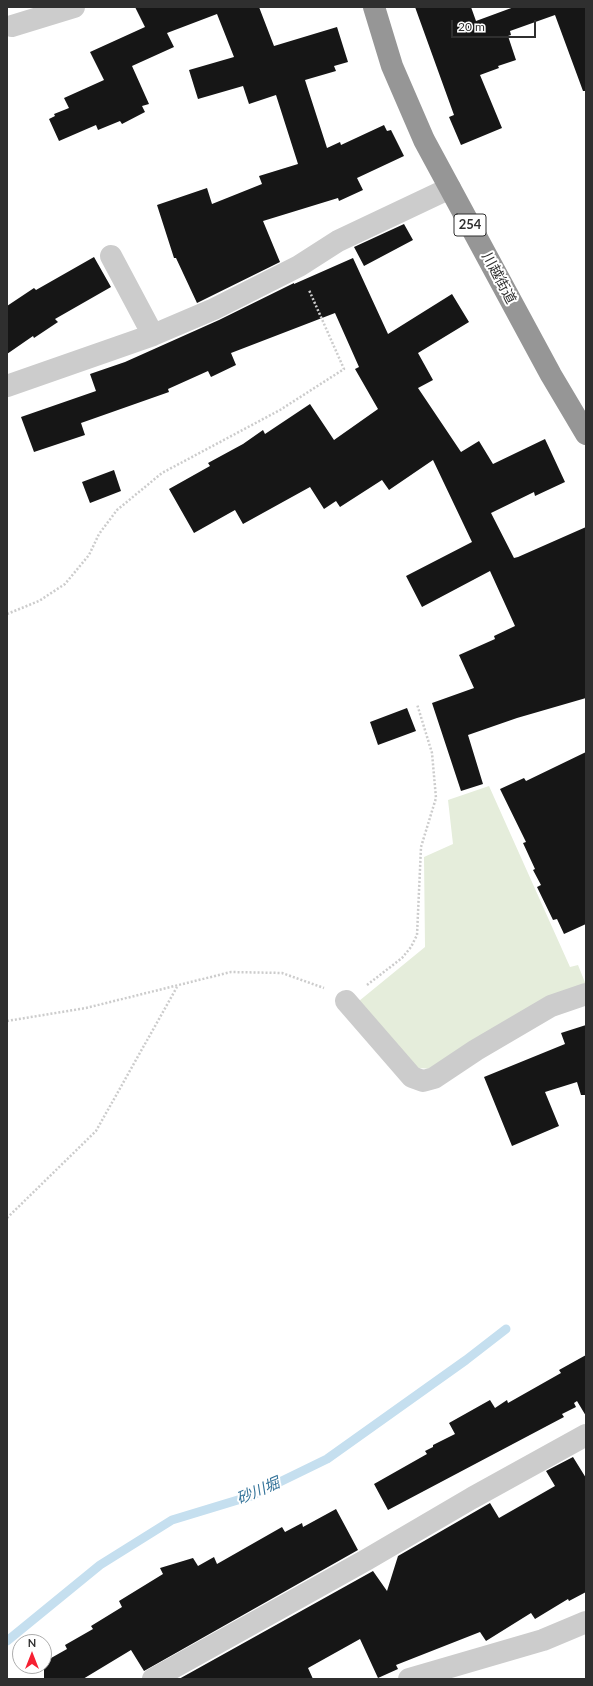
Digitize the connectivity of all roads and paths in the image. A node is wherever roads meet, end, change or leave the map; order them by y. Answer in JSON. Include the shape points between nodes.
{"nodes":[{"id":1,"x":74,"y":7,"type":"edge"},
{"id":2,"x":374,"y":7,"type":"edge"},
{"id":3,"x":12,"y":26,"type":"dead end"},
{"id":4,"x":450,"y":188,"type":"junction"},
{"id":5,"x":111,"y":256,"type":"dead end"},
{"id":6,"x":299,"y":266,"type":"junction"},
{"id":7,"x":153,"y":335,"type":"junction"},
{"id":8,"x":7,"y":386,"type":"edge"},
{"id":9,"x":586,"y":434,"type":"edge"},
{"id":10,"x":7,"y":614,"type":"edge"},
{"id":11,"x":417,"y":704,"type":"dead end"},
{"id":12,"x":178,"y":986,"type":"junction"},
{"id":13,"x":586,"y":994,"type":"edge"},
{"id":14,"x":346,"y":1001,"type":"junction"},
{"id":15,"x":7,"y":1021,"type":"edge"},
{"id":16,"x":7,"y":1218,"type":"edge"},
{"id":17,"x":584,"y":1441,"type":"edge"},
{"id":18,"x":586,"y":1622,"type":"edge"},
{"id":19,"x":186,"y":1671,"type":"edge"},
{"id":20,"x":153,"y":1679,"type":"edge"},
{"id":21,"x":409,"y":1679,"type":"edge"}],
"edges":[{"from":1,"to":3,"type":"street"},
{"from":2,"to":4,"type":"highway","name":"川越街道","number":"254","via":[[392,66],[424,140]]},
{"from":4,"to":6,"type":"street","via":[[338,241]]},
{"from":4,"to":9,"type":"highway","name":"川越街道","number":"254","via":[[551,375]]},
{"from":5,"to":7,"type":"street"},
{"from":6,"to":7,"type":"street","via":[[214,309]]},
{"from":6,"to":10,"type":"path","via":[[344,369],[280,410],[162,473],[116,510],[99,534],[89,555],[65,584],[39,601]]},
{"from":7,"to":8,"type":"street"},
{"from":11,"to":14,"type":"path","via":[[432,753],[436,798],[421,847],[417,935],[402,958]]},
{"from":12,"to":14,"type":"path","via":[[231,972],[282,973],[320,986]]},
{"from":12,"to":15,"type":"path","via":[[86,1008]]},
{"from":12,"to":16,"type":"path","via":[[96,1131]]},
{"from":13,"to":14,"type":"street","via":[[551,1006],[434,1078],[423,1081],[412,1077]]},
{"from":17,"to":19,"type":"street","via":[[472,1498]]},
{"from":18,"to":21,"type":"street","via":[[543,1640]]},
{"from":19,"to":20,"type":"street"}]}
